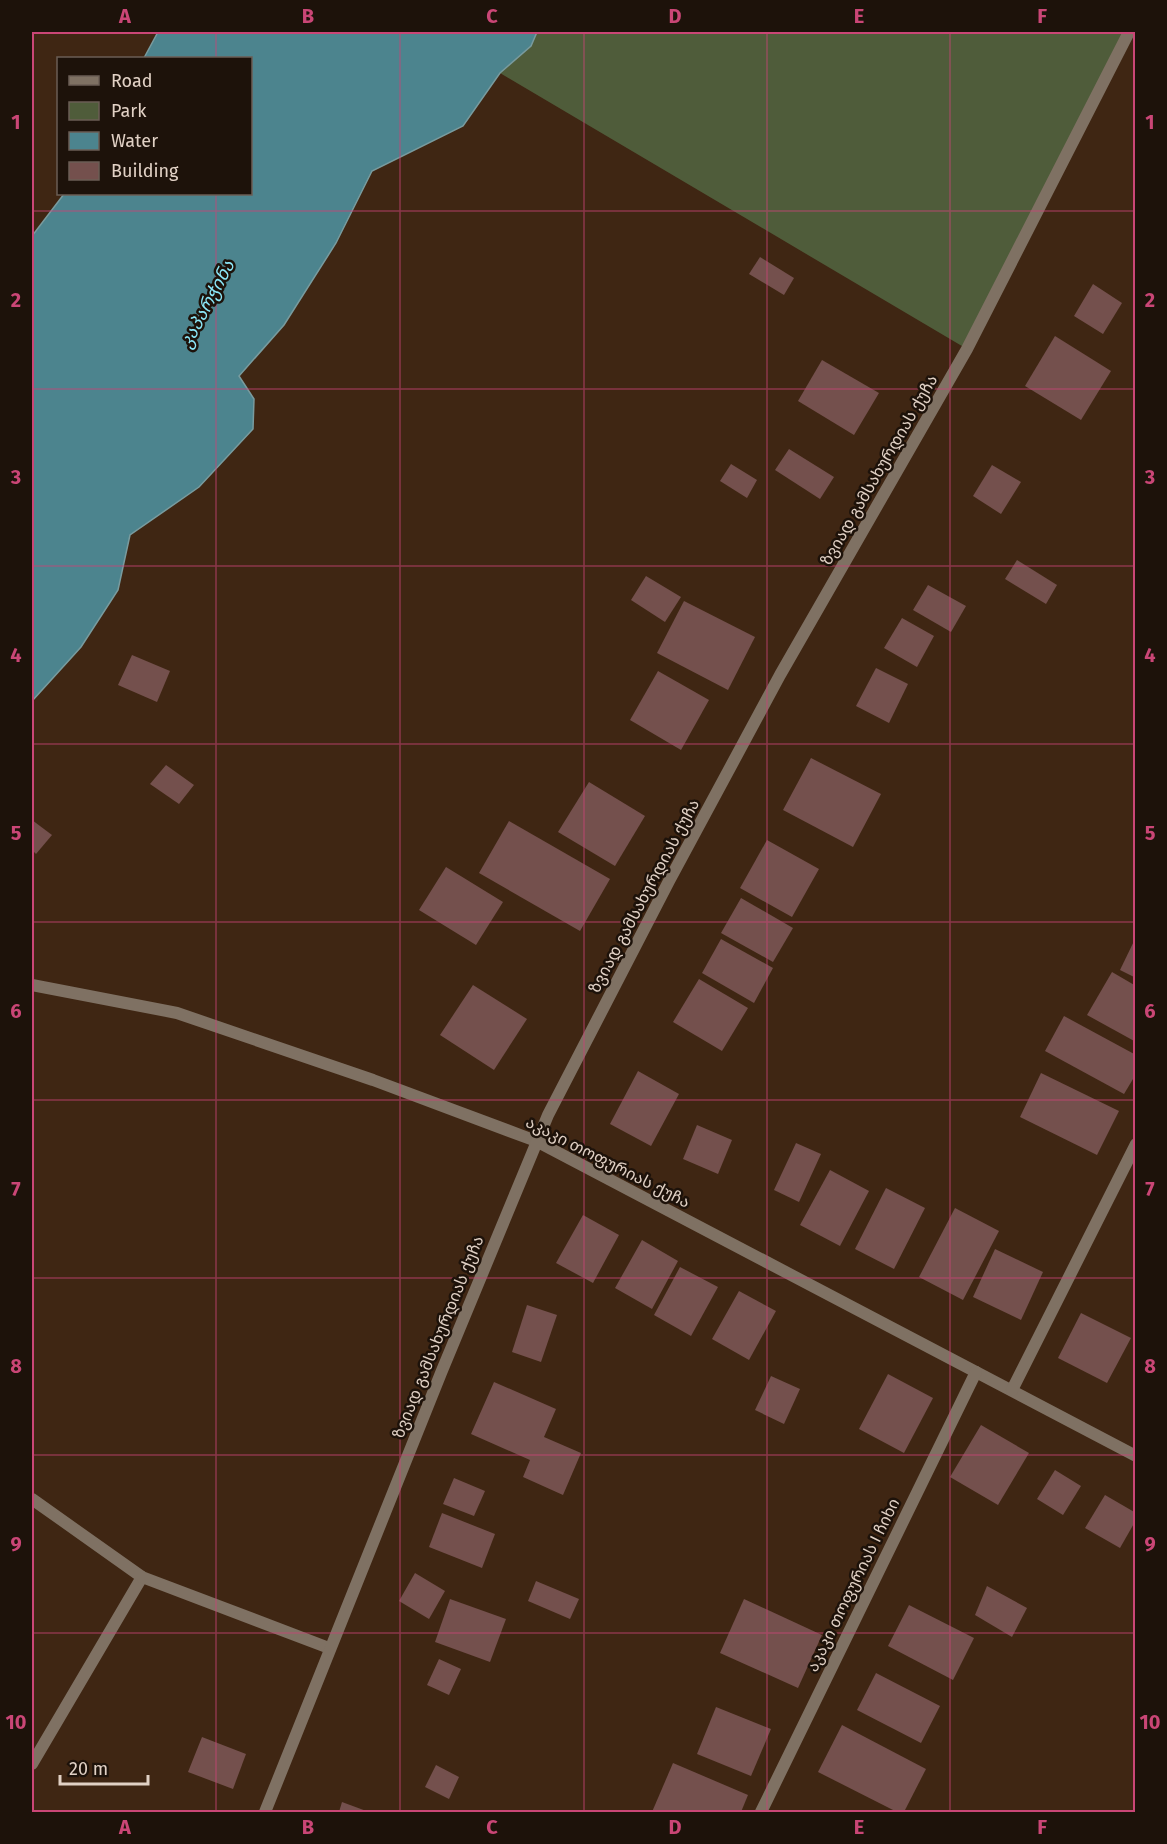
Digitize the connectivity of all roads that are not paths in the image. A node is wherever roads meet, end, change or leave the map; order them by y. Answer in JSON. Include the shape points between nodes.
{"nodes":[{"id":1,"x":1129,"y":32,"type":"edge"},
{"id":2,"x":32,"y":985,"type":"edge"},
{"id":3,"x":536,"y":1141,"type":"junction"},
{"id":4,"x":1136,"y":1144,"type":"edge"},
{"id":5,"x":976,"y":1372,"type":"junction"},
{"id":6,"x":1012,"y":1390,"type":"junction"},
{"id":7,"x":1136,"y":1456,"type":"edge"},
{"id":8,"x":32,"y":1499,"type":"edge"},
{"id":9,"x":142,"y":1577,"type":"junction"},
{"id":10,"x":329,"y":1648,"type":"junction"},
{"id":11,"x":32,"y":1764,"type":"edge"},
{"id":12,"x":265,"y":1812,"type":"edge"},
{"id":13,"x":761,"y":1812,"type":"edge"}],
"edges":[{"from":1,"to":3,"type":"street","name":"ზვიად გამსახურდიას ქუჩა","via":[[967,349],[780,675]]},
{"from":2,"to":3,"type":"street","name":"აკაკი თოფურიას ქუჩა","via":[[177,1013]]},
{"from":3,"to":5,"type":"street","name":"აკაკი თოფურიას ქუჩა"},
{"from":3,"to":10,"type":"street","name":"ზვიად გამსახურდიას ქუჩა"},
{"from":4,"to":6,"type":"street"},
{"from":5,"to":6,"type":"street","name":"აკაკი თოფურიას ქუჩა"},
{"from":5,"to":13,"type":"street","name":"აკაკი თოფურიას I ჩიხი"},
{"from":6,"to":7,"type":"street","name":"აკაკი თოფურიას ქუჩა"},
{"from":8,"to":9,"type":"street"},
{"from":9,"to":10,"type":"street"},
{"from":9,"to":11,"type":"street"},
{"from":10,"to":12,"type":"street","name":"ზვიად გამსახურდიას ქუჩა"}]}
